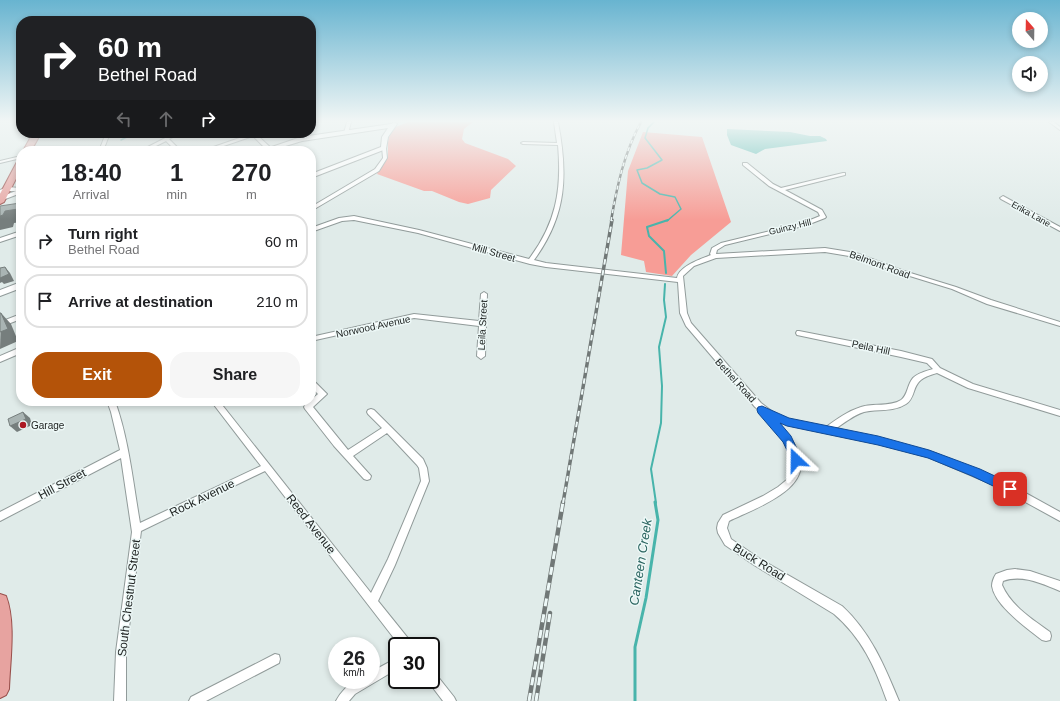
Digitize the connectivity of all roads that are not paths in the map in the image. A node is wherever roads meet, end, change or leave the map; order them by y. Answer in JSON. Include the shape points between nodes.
{"nodes":[{"id":1,"x":366,"y":155,"type":"edge"},
{"id":2,"x":385,"y":155,"type":"edge"},
{"id":3,"x":561,"y":155,"type":"edge"},
{"id":4,"x":16,"y":158,"type":"edge"},
{"id":5,"x":10,"y":161,"type":"junction"},
{"id":6,"x":0,"y":162,"type":"edge"},
{"id":7,"x":16,"y":162,"type":"edge"},
{"id":8,"x":745,"y":164,"type":"dead end"},
{"id":9,"x":16,"y":172,"type":"edge"},
{"id":10,"x":316,"y":174,"type":"edge"},
{"id":11,"x":842,"y":174,"type":"dead end"},
{"id":12,"x":779,"y":190,"type":"junction"},
{"id":13,"x":16,"y":192,"type":"edge"},
{"id":14,"x":16,"y":192,"type":"edge"},
{"id":15,"x":2,"y":196,"type":"edge"},
{"id":16,"x":1003,"y":198,"type":"dead end"},
{"id":17,"x":316,"y":206,"type":"edge"},
{"id":18,"x":316,"y":228,"type":"edge"},
{"id":19,"x":1060,"y":229,"type":"edge"},
{"id":20,"x":16,"y":235,"type":"edge"},
{"id":21,"x":0,"y":240,"type":"edge"},
{"id":22,"x":715,"y":256,"type":"junction"},
{"id":23,"x":530,"y":262,"type":"junction"},
{"id":24,"x":681,"y":280,"type":"junction"},
{"id":25,"x":16,"y":287,"type":"edge"},
{"id":26,"x":0,"y":293,"type":"edge"},
{"id":27,"x":484,"y":294,"type":"dead end"},
{"id":28,"x":16,"y":318,"type":"edge"},
{"id":29,"x":482,"y":324,"type":"junction"},
{"id":30,"x":1060,"y":324,"type":"edge"},
{"id":31,"x":0,"y":325,"type":"edge"},
{"id":32,"x":799,"y":333,"type":"dead end"},
{"id":33,"x":316,"y":338,"type":"edge"},
{"id":34,"x":16,"y":352,"type":"edge"},
{"id":35,"x":481,"y":356,"type":"dead end"},
{"id":36,"x":0,"y":359,"type":"edge"},
{"id":37,"x":938,"y":370,"type":"junction"},
{"id":38,"x":316,"y":388,"type":"edge"},
{"id":39,"x":316,"y":400,"type":"edge"},
{"id":40,"x":113,"y":406,"type":"edge"},
{"id":41,"x":219,"y":406,"type":"edge"},
{"id":42,"x":309,"y":406,"type":"edge"},
{"id":43,"x":762,"y":410,"type":"junction"},
{"id":44,"x":371,"y":412,"type":"dead end"},
{"id":45,"x":1060,"y":413,"type":"edge"},
{"id":46,"x":386,"y":430,"type":"junction"},
{"id":47,"x":827,"y":430,"type":"junction"},
{"id":48,"x":124,"y":452,"type":"junction"},
{"id":49,"x":348,"y":455,"type":"junction"},
{"id":50,"x":266,"y":467,"type":"junction"},
{"id":51,"x":368,"y":476,"type":"dead end"},
{"id":52,"x":0,"y":517,"type":"edge"},
{"id":53,"x":1060,"y":517,"type":"edge"},
{"id":54,"x":136,"y":529,"type":"junction"},
{"id":55,"x":1060,"y":586,"type":"edge"},
{"id":56,"x":0,"y":602,"type":"edge"},
{"id":57,"x":372,"y":602,"type":"junction"},
{"id":58,"x":1046,"y":636,"type":"dead end"},
{"id":59,"x":400,"y":637,"type":"edge"},
{"id":60,"x":275,"y":659,"type":"dead end"},
{"id":61,"x":440,"y":688,"type":"edge"},
{"id":62,"x":0,"y":689,"type":"edge"},
{"id":63,"x":353,"y":689,"type":"edge"},
{"id":64,"x":120,"y":701,"type":"edge"},
{"id":65,"x":195,"y":701,"type":"edge"},
{"id":66,"x":342,"y":701,"type":"edge"},
{"id":67,"x":450,"y":701,"type":"edge"},
{"id":68,"x":893,"y":701,"type":"edge"}],
"edges":[{"from":1,"to":10,"type":"street"},
{"from":2,"to":17,"type":"street","via":[[377,170]]},
{"from":3,"to":23,"type":"street","via":[[563,180],[553,224],[545,242]]},
{"from":4,"to":5,"type":"street"},
{"from":5,"to":6,"type":"street"},
{"from":5,"to":7,"type":"street"},
{"from":8,"to":12,"type":"street","name":"Guinzy Hill"},
{"from":9,"to":15,"type":"main road"},
{"from":11,"to":12,"type":"street"},
{"from":12,"to":22,"type":"street","name":"Guinzy Hill","via":[[818,209],[823,218],[723,244],[714,249]]},
{"from":13,"to":15,"type":"street"},
{"from":14,"to":15,"type":"street"},
{"from":16,"to":19,"type":"street","name":"Erika Lane"},
{"from":18,"to":23,"type":"street","name":"Mill Street","via":[[340,219],[354,218],[419,232]]},
{"from":20,"to":21,"type":"street"},
{"from":22,"to":24,"type":"street","name":"Belmont Road","via":[[688,267],[680,276]]},
{"from":22,"to":30,"type":"street","name":"Belmont Road","via":[[825,250],[846,252],[999,306]]},
{"from":23,"to":24,"type":"street","name":"Mill Street"},
{"from":24,"to":43,"type":"street","name":"Bethel Road","via":[[683,311],[688,324]]},
{"from":25,"to":26,"type":"street"},
{"from":27,"to":29,"type":"street","name":"Leila Street"},
{"from":28,"to":31,"type":"street"},
{"from":29,"to":33,"type":"street","name":"Norwood Avenue","via":[[414,316]]},
{"from":29,"to":35,"type":"street","name":"Leila Street"},
{"from":32,"to":37,"type":"street","name":"Peila Hill","via":[[929,361]]},
{"from":34,"to":36,"type":"street"},
{"from":37,"to":45,"type":"street","name":"Peila Hill","via":[[971,386]]},
{"from":37,"to":47,"type":"street","via":[[915,381],[903,402],[862,409]]},
{"from":38,"to":39,"type":"street","via":[[323,394]]},
{"from":40,"to":48,"type":"street","name":"South Chestnut Street"},
{"from":41,"to":50,"type":"street","name":"Reed Avenue"},
{"from":42,"to":49,"type":"street"},
{"from":43,"to":47,"type":"street","name":"Bethel Road","via":[[787,422]]},
{"from":43,"to":68,"type":"street","name":"Buck Road","via":[[782,431],[790,444],[798,467],[796,474],[794,480],[783,490],[726,518],[722,533],[728,542],[757,562],[848,618],[858,629],[875,658]]},
{"from":44,"to":46,"type":"street"},
{"from":46,"to":49,"type":"street"},
{"from":46,"to":57,"type":"street","via":[[420,462],[425,474],[424,487],[385,579]]},
{"from":47,"to":53,"type":"street","name":"Bethel Road","via":[[903,446],[952,463],[999,483]]},
{"from":48,"to":52,"type":"street","name":"Hill Street"},
{"from":48,"to":54,"type":"street","name":"South Chestnut Street"},
{"from":49,"to":51,"type":"street"},
{"from":50,"to":54,"type":"street","name":"Rock Avenue"},
{"from":50,"to":57,"type":"street","name":"Reed Avenue"},
{"from":54,"to":64,"type":"street","name":"South Chestnut Street","via":[[121,652]]},
{"from":55,"to":58,"type":"street","via":[[1020,572],[999,577],[997,585],[1003,598]]},
{"from":56,"to":62,"type":"main road","via":[[3,638]]},
{"from":57,"to":59,"type":"street","name":"Reed Avenue"},
{"from":60,"to":65,"type":"street"},
{"from":61,"to":67,"type":"street"},
{"from":63,"to":66,"type":"street"}]}
